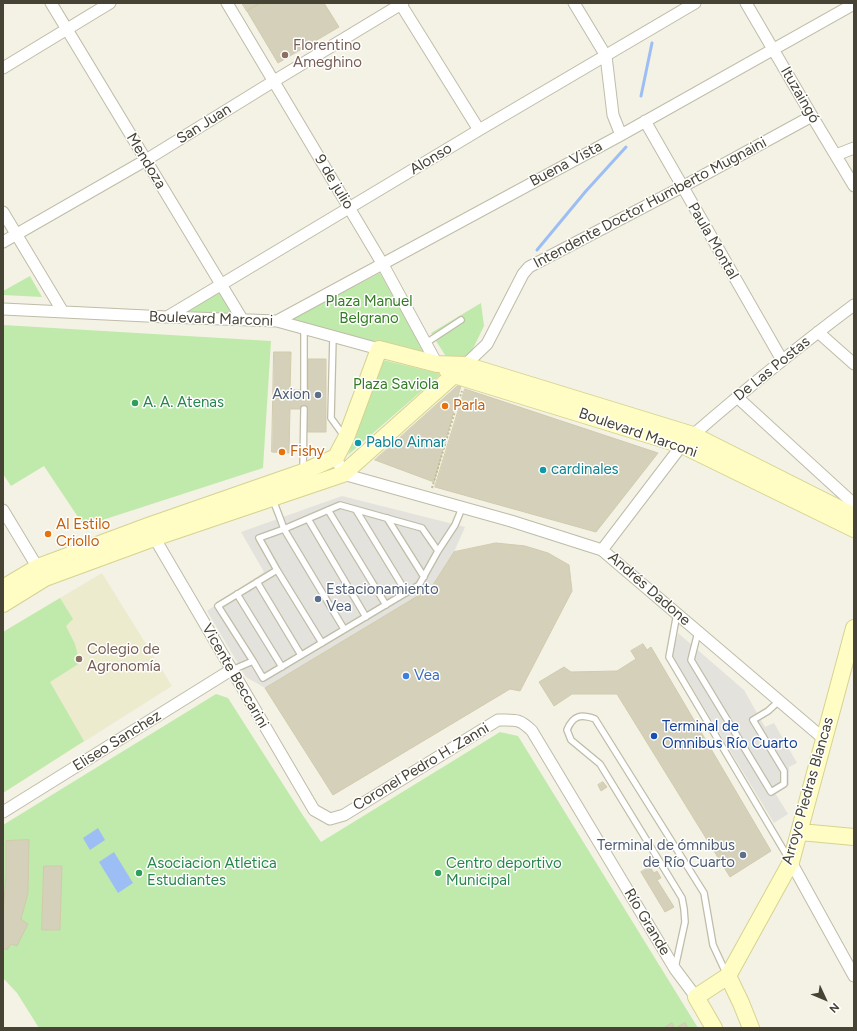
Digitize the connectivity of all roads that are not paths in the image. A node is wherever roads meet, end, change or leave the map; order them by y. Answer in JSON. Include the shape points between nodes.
{"nodes":[{"id":1,"x":50,"y":3,"type":"edge"},
{"id":2,"x":110,"y":3,"type":"edge"},
{"id":3,"x":227,"y":3,"type":"edge"},
{"id":4,"x":402,"y":3,"type":"edge"},
{"id":5,"x":574,"y":3,"type":"edge"},
{"id":6,"x":695,"y":3,"type":"edge"},
{"id":7,"x":746,"y":3,"type":"edge"},
{"id":8,"x":854,"y":4,"type":"edge"},
{"id":9,"x":67,"y":30,"type":"junction"},
{"id":10,"x":773,"y":49,"type":"junction"},
{"id":11,"x":606,"y":56,"type":"junction"},
{"id":12,"x":3,"y":68,"type":"edge"},
{"id":13,"x":274,"y":81,"type":"junction"},
{"id":14,"x":812,"y":116,"type":"junction"},
{"id":15,"x":645,"y":121,"type":"junction"},
{"id":16,"x":479,"y":130,"type":"junction"},
{"id":17,"x":621,"y":135,"type":"junction"},
{"id":18,"x":854,"y":148,"type":"edge"},
{"id":19,"x":836,"y":155,"type":"junction"},
{"id":20,"x":146,"y":160,"type":"junction"},
{"id":21,"x":854,"y":186,"type":"edge"},
{"id":22,"x":682,"y":187,"type":"junction"},
{"id":23,"x":349,"y":208,"type":"junction"},
{"id":24,"x":3,"y":212,"type":"edge"},
{"id":25,"x":16,"y":235,"type":"junction"},
{"id":26,"x":3,"y":242,"type":"edge"},
{"id":27,"x":382,"y":263,"type":"junction"},
{"id":28,"x":222,"y":285,"type":"junction"},
{"id":29,"x":854,"y":305,"type":"edge"},
{"id":30,"x":3,"y":309,"type":"edge"},
{"id":31,"x":63,"y":312,"type":"junction"},
{"id":32,"x":167,"y":317,"type":"junction"},
{"id":33,"x":242,"y":319,"type":"junction"},
{"id":34,"x":461,"y":320,"type":"dead end"},
{"id":35,"x":277,"y":321,"type":"junction"},
{"id":36,"x":304,"y":329,"type":"junction"},
{"id":37,"x":818,"y":332,"type":"junction"},
{"id":38,"x":333,"y":337,"type":"junction"},
{"id":39,"x":426,"y":343,"type":"junction"},
{"id":40,"x":379,"y":349,"type":"junction"},
{"id":41,"x":782,"y":360,"type":"junction"},
{"id":42,"x":437,"y":364,"type":"junction"},
{"id":43,"x":854,"y":364,"type":"edge"},
{"id":44,"x":462,"y":373,"type":"junction"},
{"id":45,"x":304,"y":390,"type":"dead end"},
{"id":46,"x":737,"y":397,"type":"junction"},
{"id":47,"x":304,"y":409,"type":"dead end"},
{"id":48,"x":346,"y":438,"type":"junction"},
{"id":49,"x":688,"y":440,"type":"junction"},
{"id":50,"x":336,"y":457,"type":"junction"},
{"id":51,"x":304,"y":472,"type":"junction"},
{"id":52,"x":343,"y":474,"type":"junction"},
{"id":53,"x":272,"y":498,"type":"junction"},
{"id":54,"x":854,"y":504,"type":"edge"},
{"id":55,"x":462,"y":508,"type":"junction"},
{"id":56,"x":3,"y":510,"type":"edge"},
{"id":57,"x":328,"y":510,"type":"junction"},
{"id":58,"x":356,"y":510,"type":"junction"},
{"id":59,"x":854,"y":516,"type":"edge"},
{"id":60,"x":387,"y":518,"type":"junction"},
{"id":61,"x":308,"y":519,"type":"junction"},
{"id":62,"x":284,"y":529,"type":"junction"},
{"id":63,"x":854,"y":529,"type":"edge"},
{"id":64,"x":151,"y":532,"type":"junction"},
{"id":65,"x":602,"y":550,"type":"junction"},
{"id":66,"x":438,"y":551,"type":"junction"},
{"id":67,"x":277,"y":570,"type":"junction"},
{"id":68,"x":41,"y":573,"type":"junction"},
{"id":69,"x":424,"y":576,"type":"junction"},
{"id":70,"x":257,"y":582,"type":"junction"},
{"id":71,"x":3,"y":588,"type":"edge"},
{"id":72,"x":406,"y":592,"type":"junction"},
{"id":73,"x":237,"y":594,"type":"junction"},
{"id":74,"x":3,"y":604,"type":"edge"},
{"id":75,"x":386,"y":605,"type":"junction"},
{"id":76,"x":677,"y":613,"type":"junction"},
{"id":77,"x":366,"y":617,"type":"junction"},
{"id":78,"x":854,"y":628,"type":"edge"},
{"id":79,"x":344,"y":630,"type":"junction"},
{"id":80,"x":698,"y":632,"type":"junction"},
{"id":81,"x":322,"y":643,"type":"junction"},
{"id":82,"x":301,"y":655,"type":"junction"},
{"id":83,"x":252,"y":661,"type":"junction"},
{"id":84,"x":282,"y":667,"type":"junction"},
{"id":85,"x":231,"y":670,"type":"junction"},
{"id":86,"x":779,"y":701,"type":"junction"},
{"id":87,"x":513,"y":720,"type":"joint"},
{"id":88,"x":824,"y":738,"type":"junction"},
{"id":89,"x":3,"y":812,"type":"edge"},
{"id":90,"x":330,"y":819,"type":"joint"},
{"id":91,"x":800,"y":832,"type":"junction"},
{"id":92,"x":854,"y":837,"type":"edge"},
{"id":93,"x":791,"y":862,"type":"junction"},
{"id":94,"x":675,"y":968,"type":"junction"},
{"id":95,"x":728,"y":976,"type":"junction"},
{"id":96,"x":854,"y":976,"type":"edge"},
{"id":97,"x":696,"y":997,"type":"junction"},
{"id":98,"x":749,"y":1026,"type":"edge"},
{"id":99,"x":714,"y":1028,"type":"edge"}],
"edges":[{"from":1,"to":9,"type":"street","name":"Mendoza"},
{"from":2,"to":9,"type":"street"},
{"from":3,"to":13,"type":"street","name":"9 de julio"},
{"from":4,"to":13,"type":"street","name":"San Juan"},
{"from":4,"to":16,"type":"street"},
{"from":5,"to":11,"type":"street"},
{"from":6,"to":11,"type":"street","name":"Alonso"},
{"from":7,"to":10,"type":"street","name":"Ituzaingó"},
{"from":8,"to":10,"type":"street","name":"Buena Vista"},
{"from":9,"to":12,"type":"street"},
{"from":9,"to":20,"type":"street","name":"Mendoza"},
{"from":10,"to":14,"type":"street","name":"Ituzaingó"},
{"from":10,"to":15,"type":"street","name":"Buena Vista"},
{"from":11,"to":16,"type":"street","name":"Alonso"},
{"from":11,"to":17,"type":"street","via":[[613,115]]},
{"from":13,"to":20,"type":"street","name":"San Juan"},
{"from":13,"to":23,"type":"street","name":"9 de julio"},
{"from":14,"to":19,"type":"street","name":"Ituzaingó"},
{"from":14,"to":22,"type":"street","name":"Intendente Doctor Humberto Mugnaini"},
{"from":15,"to":17,"type":"street","name":"Buena Vista"},
{"from":15,"to":22,"type":"street","name":"Paula Montal"},
{"from":16,"to":23,"type":"street","name":"Alonso"},
{"from":17,"to":27,"type":"street","name":"Buena Vista"},
{"from":18,"to":19,"type":"street"},
{"from":19,"to":21,"type":"street","name":"Ituzaingó"},
{"from":20,"to":25,"type":"street","name":"San Juan"},
{"from":20,"to":28,"type":"street","name":"Mendoza"},
{"from":22,"to":41,"type":"street","name":"Paula Montal"},
{"from":22,"to":44,"type":"street","name":"Intendente Doctor Humberto Mugnaini","via":[[529,267],[523,274],[488,344]]},
{"from":23,"to":27,"type":"street","name":"9 de julio"},
{"from":23,"to":28,"type":"street","name":"Alonso"},
{"from":24,"to":25,"type":"street"},
{"from":25,"to":26,"type":"street","name":"San Juan"},
{"from":25,"to":31,"type":"street"},
{"from":27,"to":35,"type":"street","name":"Buena Vista"},
{"from":27,"to":39,"type":"street","name":"9 de julio"},
{"from":28,"to":32,"type":"street","name":"Alonso"},
{"from":28,"to":33,"type":"street","name":"Mendoza"},
{"from":29,"to":37,"type":"street","name":"De Las Postas"},
{"from":30,"to":31,"type":"street","name":"Boulevard Marconi"},
{"from":31,"to":32,"type":"street","name":"Boulevard Marconi"},
{"from":32,"to":33,"type":"street","name":"Boulevard Marconi"},
{"from":33,"to":35,"type":"street","name":"Boulevard Marconi"},
{"from":34,"to":39,"type":"lane"},
{"from":35,"to":36,"type":"street","name":"Boulevard Marconi"},
{"from":36,"to":38,"type":"street","name":"Boulevard Marconi"},
{"from":36,"to":45,"type":"lane"},
{"from":37,"to":41,"type":"street","name":"De Las Postas"},
{"from":37,"to":43,"type":"street"},
{"from":38,"to":40,"type":"street","name":"Boulevard Marconi"},
{"from":38,"to":48,"type":"lane","via":[[331,418]]},
{"from":39,"to":42,"type":"street","name":"9 de julio"},
{"from":40,"to":42,"type":"main road","name":"Boulevard Marconi"},
{"from":40,"to":48,"type":"main road"},
{"from":41,"to":46,"type":"street","name":"De Las Postas"},
{"from":42,"to":44,"type":"main road","name":"Boulevard Marconi"},
{"from":44,"to":49,"type":"main road","name":"Boulevard Marconi"},
{"from":44,"to":52,"type":"main road","name":"Intendente Doctor Humberto Mugnaini"},
{"from":46,"to":49,"type":"street","name":"De Las Postas"},
{"from":46,"to":54,"type":"street"},
{"from":47,"to":51,"type":"lane"},
{"from":48,"to":50,"type":"main road"},
{"from":49,"to":59,"type":"main road","name":"Boulevard Marconi"},
{"from":49,"to":63,"type":"main road","name":"Boulevard Marconi"},
{"from":49,"to":65,"type":"street","name":"De Las Postas"},
{"from":50,"to":51,"type":"main road","name":"Intendente Doctor Humberto Mugnaini"},
{"from":50,"to":52,"type":"street"},
{"from":51,"to":64,"type":"main road","name":"Intendente Doctor Humberto Mugnaini"},
{"from":52,"to":53,"type":"main road","name":"Intendente Doctor Humberto Mugnaini"},
{"from":52,"to":55,"type":"street","name":"Andrés Dadone"},
{"from":53,"to":62,"type":"lane"},
{"from":53,"to":64,"type":"main road","name":"Intendente Doctor Humberto Mugnaini"},
{"from":55,"to":65,"type":"street","name":"Andrés Dadone"},
{"from":55,"to":66,"type":"lane","via":[[455,525]]},
{"from":56,"to":68,"type":"street"},
{"from":57,"to":58,"type":"lane","via":[[340,505]]},
{"from":57,"to":61,"type":"lane"},
{"from":57,"to":75,"type":"lane"},
{"from":58,"to":60,"type":"lane"},
{"from":58,"to":72,"type":"lane"},
{"from":60,"to":66,"type":"lane","via":[[422,528]]},
{"from":60,"to":69,"type":"lane"},
{"from":61,"to":62,"type":"lane"},
{"from":61,"to":77,"type":"lane"},
{"from":62,"to":67,"type":"lane","via":[[259,538]]},
{"from":62,"to":79,"type":"lane"},
{"from":64,"to":68,"type":"main road","name":"Intendente Doctor Humberto Mugnaini"},
{"from":64,"to":85,"type":"street","name":"Vicente Beccarini"},
{"from":65,"to":76,"type":"street","name":"Andrés Dadone"},
{"from":66,"to":69,"type":"lane"},
{"from":67,"to":70,"type":"lane"},
{"from":67,"to":81,"type":"lane"},
{"from":68,"to":71,"type":"main road","name":"Intendente Doctor Humberto Mugnaini"},
{"from":68,"to":74,"type":"main road","name":"Intendente Doctor Humberto Mugnaini"},
{"from":69,"to":72,"type":"lane","via":[[419,585]]},
{"from":70,"to":73,"type":"lane"},
{"from":70,"to":82,"type":"lane"},
{"from":72,"to":75,"type":"lane"},
{"from":73,"to":83,"type":"lane","via":[[218,606]]},
{"from":73,"to":84,"type":"lane"},
{"from":75,"to":77,"type":"lane"},
{"from":76,"to":80,"type":"street","name":"Andrés Dadone"},
{"from":76,"to":93,"type":"lane","via":[[669,657]]},
{"from":77,"to":79,"type":"lane"},
{"from":78,"to":88,"type":"main road","name":"Arroyo Piedras Blancas"},
{"from":79,"to":81,"type":"lane"},
{"from":80,"to":86,"type":"street","name":"Andrés Dadone"},
{"from":80,"to":86,"type":"lane","via":[[691,660],[771,792],[784,784],[784,771],[754,720]]},
{"from":81,"to":82,"type":"lane"},
{"from":82,"to":84,"type":"lane"},
{"from":83,"to":84,"type":"lane","via":[[263,678]]},
{"from":83,"to":85,"type":"lane"},
{"from":85,"to":89,"type":"street","name":"Eliseo Sanchez"},
{"from":85,"to":90,"type":"street","name":"Vicente Beccarini","via":[[314,810]]},
{"from":86,"to":88,"type":"street","name":"Andrés Dadone"},
{"from":87,"to":90,"type":"street","name":"Coronel Pedro H. Zanni","via":[[498,720],[344,814]]},
{"from":87,"to":94,"type":"street","name":"Río Grande","via":[[524,722],[532,731]]},
{"from":88,"to":91,"type":"main road","name":"Arroyo Piedras Blancas"},
{"from":91,"to":92,"type":"main road"},
{"from":91,"to":93,"type":"main road","name":"Arroyo Piedras Blancas"},
{"from":93,"to":95,"type":"main road","name":"Arroyo Piedras Blancas"},
{"from":93,"to":96,"type":"street"},
{"from":94,"to":95,"type":"lane","via":[[685,922],[682,898],[600,764],[571,740],[567,730],[575,718],[585,716],[595,719],[704,892],[713,945]]},
{"from":94,"to":97,"type":"street","name":"Río Grande"},
{"from":95,"to":97,"type":"main road","name":"Arroyo Piedras Blancas"},
{"from":95,"to":98,"type":"main road"},
{"from":97,"to":99,"type":"main road","name":"Río Grande"}]}
